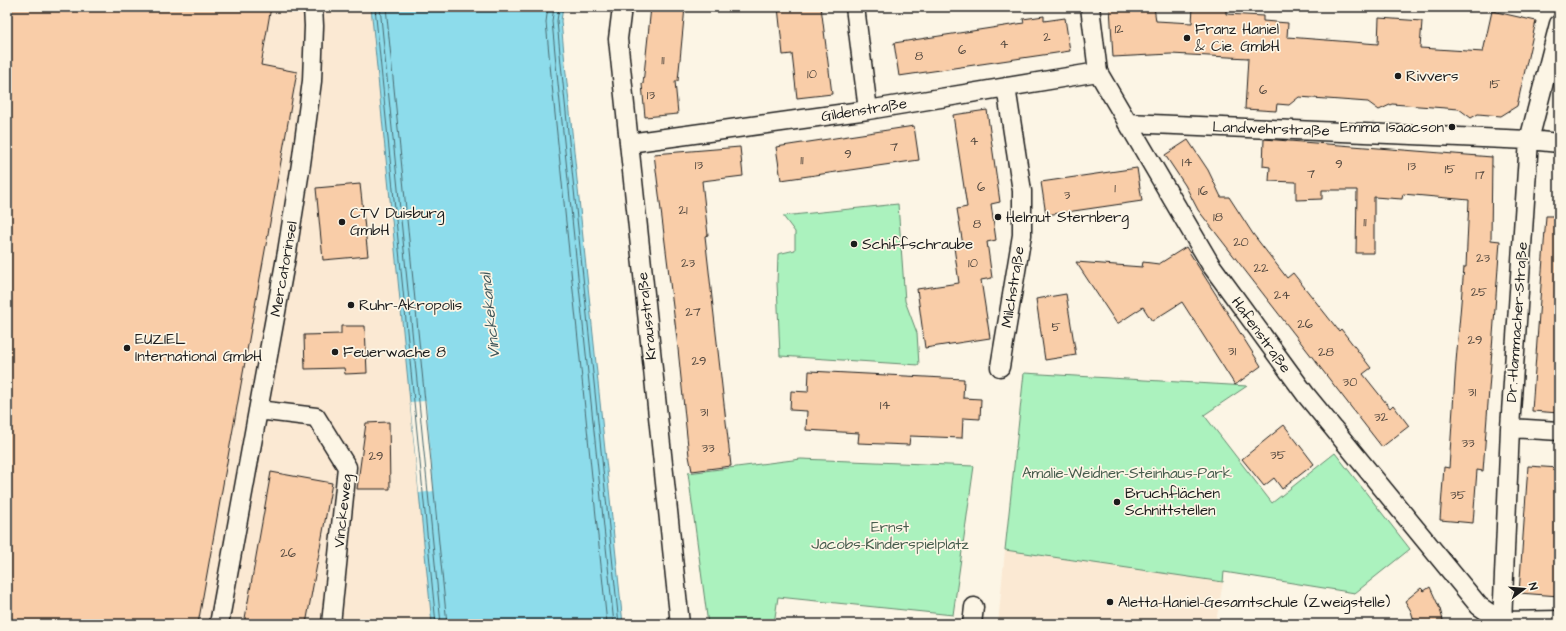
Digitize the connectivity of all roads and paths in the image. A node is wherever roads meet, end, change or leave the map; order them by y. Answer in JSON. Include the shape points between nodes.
{"nodes":[{"id":1,"x":313,"y":7,"type":"edge"},
{"id":2,"x":622,"y":7,"type":"edge"},
{"id":3,"x":855,"y":7,"type":"edge"},
{"id":4,"x":1090,"y":7,"type":"edge"},
{"id":5,"x":1559,"y":24,"type":"edge"},
{"id":6,"x":1098,"y":72,"type":"junction"},
{"id":7,"x":1006,"y":87,"type":"junction"},
{"id":8,"x":868,"y":110,"type":"junction"},
{"id":9,"x":1127,"y":123,"type":"junction"},
{"id":10,"x":1530,"y":140,"type":"junction"},
{"id":11,"x":1559,"y":142,"type":"edge"},
{"id":12,"x":629,"y":143,"type":"junction"},
{"id":13,"x":1000,"y":367,"type":"dead end"},
{"id":14,"x":258,"y":410,"type":"junction"},
{"id":15,"x":1510,"y":428,"type":"junction"},
{"id":16,"x":1559,"y":431,"type":"edge"},
{"id":17,"x":1559,"y":620,"type":"edge"},
{"id":18,"x":1502,"y":622,"type":"edge"},
{"id":19,"x":219,"y":624,"type":"edge"},
{"id":20,"x":331,"y":624,"type":"edge"},
{"id":21,"x":680,"y":624,"type":"edge"}],
"edges":[{"from":1,"to":14,"type":"street","name":"Mercatorinsel","via":[[312,80],[304,143]]},
{"from":2,"to":12,"type":"street","name":"Krausstraße","via":[[618,39]]},
{"from":3,"to":8,"type":"street"},
{"from":4,"to":6,"type":"street","name":"Hafenstraße"},
{"from":5,"to":10,"type":"street","name":"Dr.-Hammacher-Straße"},
{"from":6,"to":7,"type":"street","name":"Gildenstraße"},
{"from":6,"to":9,"type":"street","name":"Hafenstraße"},
{"from":7,"to":8,"type":"street","name":"Gildenstraße"},
{"from":7,"to":13,"type":"street","name":"Milchstraße","via":[[1022,191],[1022,227]]},
{"from":8,"to":12,"type":"street","name":"Gildenstraße"},
{"from":9,"to":10,"type":"street","name":"Landwehrstraße"},
{"from":9,"to":18,"type":"street","name":"Hafenstraße","via":[[1211,265],[1306,396],[1479,606]]},
{"from":10,"to":11,"type":"street","name":"Landwehrstraße"},
{"from":10,"to":15,"type":"street","name":"Dr.-Hammacher-Straße"},
{"from":12,"to":21,"type":"street","name":"Krausstraße"},
{"from":14,"to":19,"type":"street","name":"Mercatorinsel"},
{"from":14,"to":20,"type":"street","name":"Vinckeweg","via":[[316,417],[347,467]]},
{"from":15,"to":16,"type":"street"},
{"from":15,"to":18,"type":"street","name":"Dr.-Hammacher-Straße"},
{"from":17,"to":18,"type":"street"}]}
